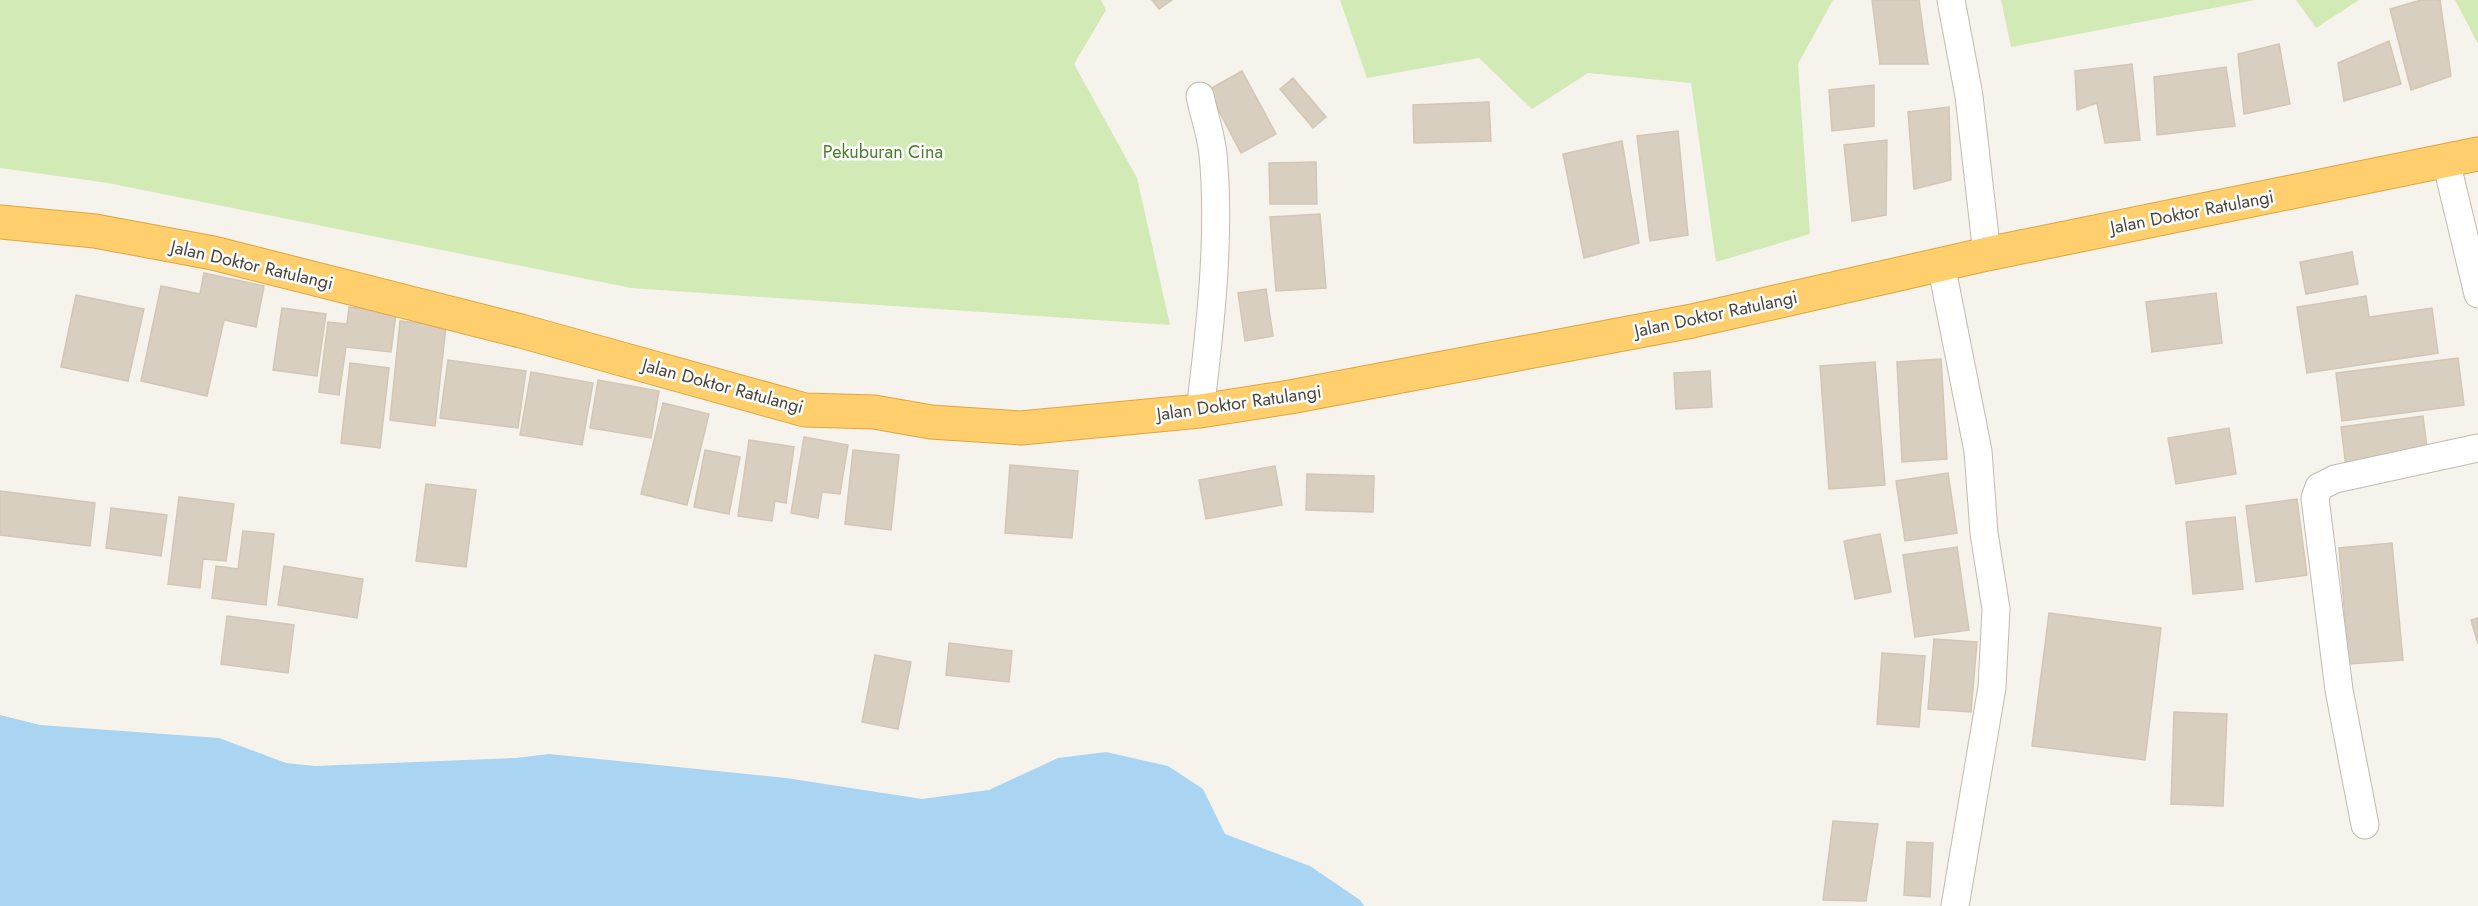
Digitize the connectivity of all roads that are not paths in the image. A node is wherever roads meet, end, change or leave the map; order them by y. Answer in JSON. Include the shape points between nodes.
{"nodes":[{"id":1,"x":1950,"y":0,"type":"edge"},
{"id":2,"x":1200,"y":96,"type":"dead end"},
{"id":3,"x":2478,"y":154,"type":"edge"},
{"id":4,"x":2446,"y":161,"type":"junction"},
{"id":5,"x":0,"y":222,"type":"edge"},
{"id":6,"x":1987,"y":254,"type":"junction"},
{"id":7,"x":1941,"y":264,"type":"junction"},
{"id":8,"x":2478,"y":294,"type":"edge"},
{"id":9,"x":1200,"y":411,"type":"junction"},
{"id":10,"x":2478,"y":448,"type":"edge"},
{"id":11,"x":2365,"y":825,"type":"dead end"},
{"id":12,"x":1955,"y":906,"type":"edge"}],
"edges":[{"from":1,"to":6,"type":"street","via":[[1969,96]]},
{"from":2,"to":9,"type":"street","via":[[1212,152],[1215,195],[1208,346]]},
{"from":3,"to":4,"type":"highway","name":"Jalan Doktor Ratulangi"},
{"from":4,"to":6,"type":"highway","name":"Jalan Doktor Ratulangi"},
{"from":4,"to":8,"type":"street"},
{"from":5,"to":9,"type":"highway","name":"Jalan Doktor Ratulangi","via":[[95,231],[213,253],[521,331],[805,410],[874,412],[931,422],[1021,428]]},
{"from":6,"to":7,"type":"highway","name":"Jalan Doktor Ratulangi"},
{"from":7,"to":9,"type":"highway","name":"Jalan Doktor Ratulangi","via":[[1692,321]]},
{"from":7,"to":12,"type":"street","via":[[1978,451],[1984,532],[1996,609],[1992,687]]},
{"from":10,"to":11,"type":"street","via":[[2335,479],[2319,487],[2315,498],[2339,690]]}]}
